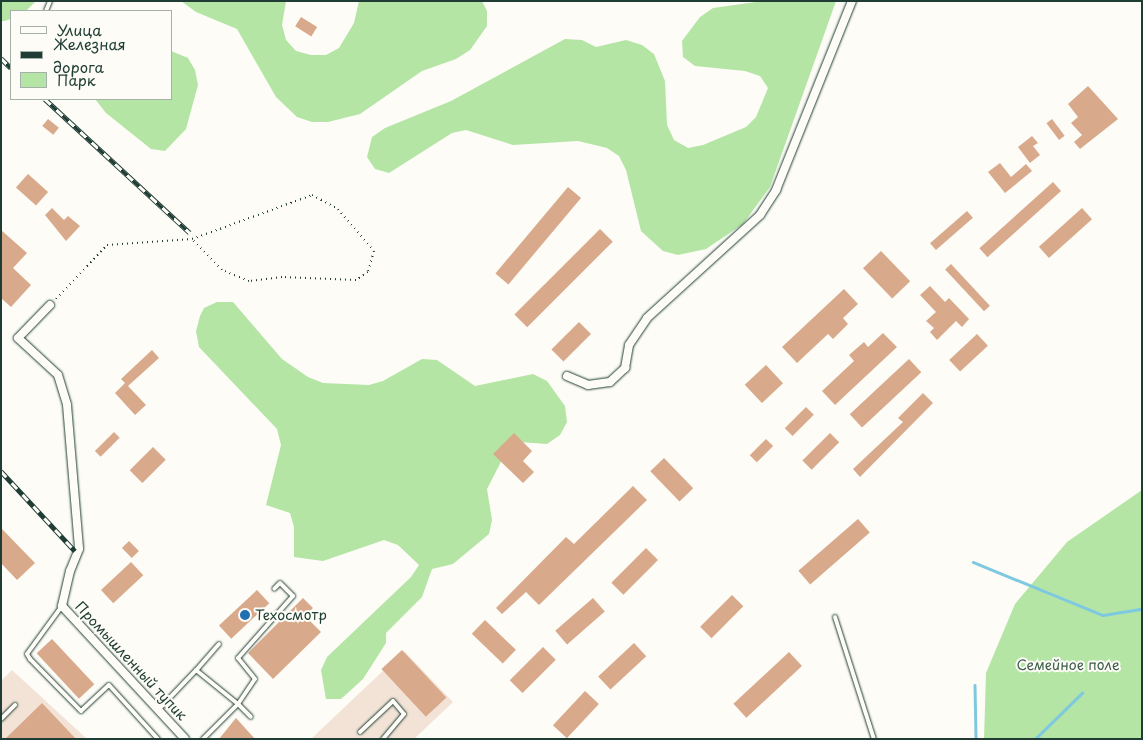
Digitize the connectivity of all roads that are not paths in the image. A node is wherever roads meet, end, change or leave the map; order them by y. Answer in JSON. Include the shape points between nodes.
{"nodes":[{"id":1,"x":852,"y":1,"type":"edge"},
{"id":2,"x":50,"y":305,"type":"road end"},
{"id":3,"x":567,"y":376,"type":"dead end"},
{"id":4,"x":274,"y":589,"type":"dead end"},
{"id":5,"x":62,"y":606,"type":"junction"},
{"id":6,"x":835,"y":617,"type":"dead end"},
{"id":7,"x":219,"y":644,"type":"dead end"},
{"id":8,"x":196,"y":670,"type":"junction"},
{"id":9,"x":238,"y":704,"type":"junction"},
{"id":10,"x":15,"y":705,"type":"dead end"},
{"id":11,"x":160,"y":708,"type":"junction"},
{"id":12,"x":251,"y":718,"type":"dead end"},
{"id":13,"x":1,"y":720,"type":"edge"},
{"id":14,"x":360,"y":732,"type":"dead end"},
{"id":15,"x":158,"y":739,"type":"edge"},
{"id":16,"x":185,"y":739,"type":"edge"},
{"id":17,"x":203,"y":739,"type":"edge"},
{"id":18,"x":383,"y":739,"type":"edge"},
{"id":19,"x":874,"y":739,"type":"edge"}],
"edges":[{"from":1,"to":3,"type":"street","via":[[795,146],[776,190],[760,215],[648,318],[629,345],[625,368],[610,382],[588,386]]},
{"from":2,"to":5,"type":"street","name":"Промышленный тупик","via":[[18,338],[58,375],[67,405],[80,549],[70,571]]},
{"from":4,"to":9,"type":"lane","via":[[280,583],[293,596],[238,658],[255,679]]},
{"from":5,"to":11,"type":"street","name":"Промышленный тупик"},
{"from":5,"to":15,"type":"lane","via":[[27,654],[30,659],[81,711],[109,685]]},
{"from":6,"to":19,"type":"lane"},
{"from":7,"to":8,"type":"lane"},
{"from":8,"to":9,"type":"lane"},
{"from":8,"to":11,"type":"lane"},
{"from":9,"to":12,"type":"lane"},
{"from":9,"to":17,"type":"lane"},
{"from":10,"to":13,"type":"lane"},
{"from":11,"to":16,"type":"street","name":"Промышленный тупик"},
{"from":14,"to":18,"type":"lane","via":[[393,701],[404,714]]}]}
